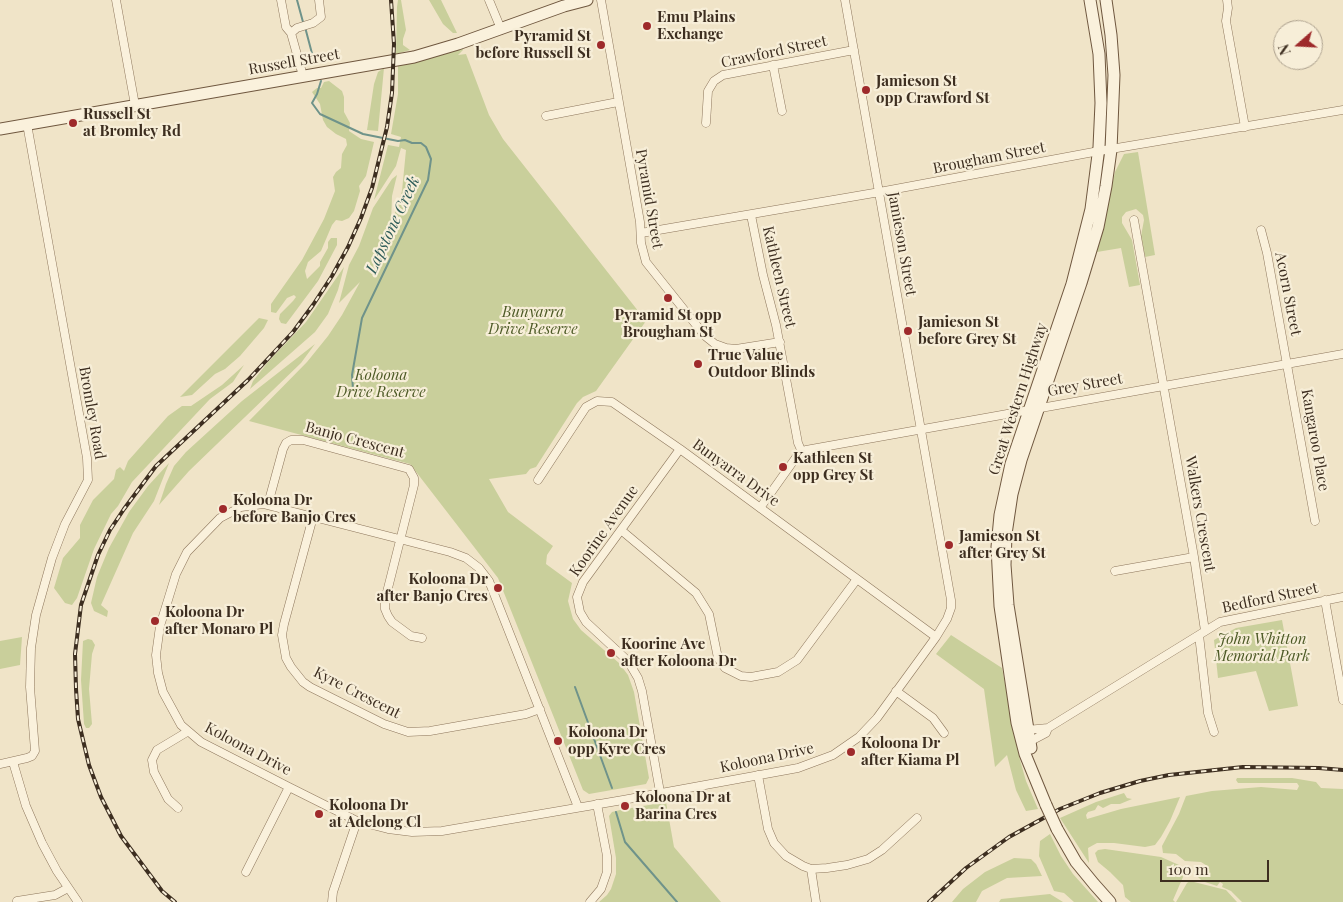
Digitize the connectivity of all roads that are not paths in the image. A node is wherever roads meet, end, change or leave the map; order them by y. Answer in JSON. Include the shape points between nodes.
{"nodes":[{"id":1,"x":116,"y":0,"type":"edge"},
{"id":2,"x":281,"y":0,"type":"edge"},
{"id":3,"x":319,"y":0,"type":"edge"},
{"id":4,"x":489,"y":0,"type":"edge"},
{"id":5,"x":586,"y":0,"type":"edge"},
{"id":6,"x":601,"y":0,"type":"edge"},
{"id":7,"x":845,"y":0,"type":"edge"},
{"id":8,"x":1090,"y":0,"type":"edge"},
{"id":9,"x":1106,"y":0,"type":"edge"},
{"id":10,"x":1226,"y":0,"type":"edge"},
{"id":11,"x":501,"y":29,"type":"junction"},
{"id":12,"x":294,"y":30,"type":"junction"},
{"id":13,"x":854,"y":50,"type":"junction"},
{"id":14,"x":774,"y":65,"type":"junction"},
{"id":15,"x":303,"y":76,"type":"junction"},
{"id":16,"x":618,"y":102,"type":"junction"},
{"id":17,"x":135,"y":105,"type":"junction"},
{"id":18,"x":1343,"y":110,"type":"edge"},
{"id":19,"x":782,"y":112,"type":"dead end"},
{"id":20,"x":546,"y":116,"type":"dead end"},
{"id":21,"x":706,"y":123,"type":"dead end"},
{"id":22,"x":27,"y":124,"type":"junction"},
{"id":23,"x":1245,"y":127,"type":"junction"},
{"id":24,"x":0,"y":129,"type":"edge"},
{"id":25,"x":1105,"y":151,"type":"junction"},
{"id":26,"x":879,"y":192,"type":"junction"},
{"id":27,"x":751,"y":215,"type":"junction"},
{"id":28,"x":1134,"y":220,"type":"dead end"},
{"id":29,"x":1261,"y":230,"type":"dead end"},
{"id":30,"x":641,"y":233,"type":"junction"},
{"id":31,"x":780,"y":342,"type":"junction"},
{"id":32,"x":1343,"y":354,"type":"edge"},
{"id":33,"x":1287,"y":363,"type":"junction"},
{"id":34,"x":1163,"y":385,"type":"junction"},
{"id":35,"x":1034,"y":408,"type":"junction"},
{"id":36,"x":921,"y":429,"type":"junction"},
{"id":37,"x":680,"y":449,"type":"junction"},
{"id":38,"x":802,"y":452,"type":"junction"},
{"id":39,"x":538,"y":480,"type":"dead end"},
{"id":40,"x":268,"y":504,"type":"junction"},
{"id":41,"x":760,"y":508,"type":"junction"},
{"id":42,"x":313,"y":517,"type":"junction"},
{"id":43,"x":1315,"y":521,"type":"dead end"},
{"id":44,"x":621,"y":530,"type":"junction"},
{"id":45,"x":401,"y":540,"type":"junction"},
{"id":46,"x":1194,"y":557,"type":"junction"},
{"id":47,"x":1115,"y":571,"type":"dead end"},
{"id":48,"x":857,"y":579,"type":"junction"},
{"id":49,"x":1343,"y":597,"type":"edge"},
{"id":50,"x":1325,"y":600,"type":"junction"},
{"id":51,"x":1202,"y":633,"type":"junction"},
{"id":52,"x":936,"y":637,"type":"junction"},
{"id":53,"x":422,"y":638,"type":"dead end"},
{"id":54,"x":896,"y":691,"type":"junction"},
{"id":55,"x":1343,"y":700,"type":"edge"},
{"id":56,"x":540,"y":709,"type":"junction"},
{"id":57,"x":1048,"y":728,"type":"junction"},
{"id":58,"x":1027,"y":730,"type":"junction"},
{"id":59,"x":187,"y":732,"type":"junction"},
{"id":60,"x":1214,"y":732,"type":"dead end"},
{"id":61,"x":944,"y":733,"type":"dead end"},
{"id":62,"x":1026,"y":744,"type":"junction"},
{"id":63,"x":13,"y":762,"type":"junction"},
{"id":64,"x":0,"y":764,"type":"edge"},
{"id":65,"x":758,"y":775,"type":"junction"},
{"id":66,"x":289,"y":787,"type":"junction"},
{"id":67,"x":660,"y":792,"type":"junction"},
{"id":68,"x":597,"y":804,"type":"junction"},
{"id":69,"x":578,"y":807,"type":"junction"},
{"id":70,"x":178,"y":808,"type":"dead end"},
{"id":71,"x":917,"y":818,"type":"dead end"},
{"id":72,"x":357,"y":821,"type":"junction"},
{"id":73,"x":811,"y":869,"type":"junction"},
{"id":74,"x":246,"y":872,"type":"dead end"},
{"id":75,"x":68,"y":888,"type":"junction"},
{"id":76,"x":16,"y":901,"type":"edge"},
{"id":77,"x":78,"y":902,"type":"edge"},
{"id":78,"x":332,"y":902,"type":"edge"},
{"id":79,"x":590,"y":902,"type":"edge"},
{"id":80,"x":816,"y":902,"type":"edge"},
{"id":81,"x":1110,"y":902,"type":"edge"}],
"edges":[{"from":1,"to":17,"type":"street"},
{"from":2,"to":12,"type":"street","via":[[286,27]]},
{"from":3,"to":12,"type":"street","via":[[321,17]]},
{"from":4,"to":11,"type":"street"},
{"from":5,"to":11,"type":"main road","name":"Russell Street"},
{"from":6,"to":16,"type":"street","name":"Pyramid Street"},
{"from":7,"to":13,"type":"street","name":"Jamieson Street"},
{"from":8,"to":25,"type":"main road","name":"Great Western Highway","via":[[1099,54]]},
{"from":9,"to":25,"type":"main road","name":"Great Western Highway","via":[[1114,75]]},
{"from":10,"to":23,"type":"street","via":[[1226,21]]},
{"from":11,"to":15,"type":"main road","name":"Russell Street","via":[[414,57]]},
{"from":12,"to":15,"type":"street"},
{"from":13,"to":14,"type":"street","name":"Crawford Street"},
{"from":13,"to":26,"type":"street","name":"Jamieson Street"},
{"from":14,"to":19,"type":"street"},
{"from":14,"to":21,"type":"street","name":"Crawford Street","via":[[718,77],[708,91]]},
{"from":15,"to":17,"type":"main road","name":"Russell Street"},
{"from":16,"to":20,"type":"street"},
{"from":16,"to":30,"type":"street","name":"Pyramid Street"},
{"from":17,"to":22,"type":"main road","name":"Russell Street"},
{"from":18,"to":23,"type":"street","name":"Brougham Street"},
{"from":22,"to":24,"type":"main road","name":"Russell Street"},
{"from":22,"to":63,"type":"street","name":"Bromley Road","via":[[87,458],[88,480],[65,524],[36,615],[30,674],[35,751],[30,757]]},
{"from":23,"to":25,"type":"street","name":"Brougham Street"},
{"from":25,"to":26,"type":"street","name":"Brougham Street"},
{"from":25,"to":35,"type":"main road","name":"Great Western Highway","via":[[1083,246]]},
{"from":26,"to":27,"type":"street","name":"Brougham Street"},
{"from":26,"to":36,"type":"street","name":"Jamieson Street"},
{"from":27,"to":30,"type":"street","name":"Brougham Street"},
{"from":27,"to":31,"type":"street","name":"Kathleen Street"},
{"from":28,"to":34,"type":"street","name":"Walkers Crescent"},
{"from":29,"to":33,"type":"street","name":"Acorn Street"},
{"from":30,"to":31,"type":"street","name":"Pyramid Street","via":[[644,256],[650,267],[710,340],[730,349]]},
{"from":31,"to":38,"type":"street","name":"Kathleen Street"},
{"from":32,"to":33,"type":"street","name":"Grey Street"},
{"from":33,"to":34,"type":"street","name":"Grey Street"},
{"from":33,"to":43,"type":"street","name":"Kangaroo Place"},
{"from":34,"to":35,"type":"street","name":"Grey Street"},
{"from":34,"to":46,"type":"street","name":"Walkers Crescent"},
{"from":35,"to":36,"type":"street","name":"Grey Street"},
{"from":35,"to":58,"type":"main road","name":"Great Western Highway","via":[[1008,513],[1005,544],[1008,605]]},
{"from":35,"to":62,"type":"main road","name":"Great Western Highway","via":[[1006,485],[997,547],[1000,606],[1013,699]]},
{"from":36,"to":38,"type":"street","name":"Grey Street"},
{"from":36,"to":52,"type":"street","name":"Jamieson Street","via":[[951,600],[947,619]]},
{"from":37,"to":39,"type":"street","name":"Bunyarra Drive","via":[[612,402],[597,401],[583,410]]},
{"from":37,"to":41,"type":"street","name":"Bunyarra Drive"},
{"from":37,"to":44,"type":"street","name":"Koorine Avenue"},
{"from":38,"to":41,"type":"street"},
{"from":40,"to":42,"type":"street","name":"Koloona Drive"},
{"from":40,"to":45,"type":"street","name":"Banjo Crescent","via":[[283,449],[291,440],[304,440],[401,465],[409,468],[414,482]]},
{"from":40,"to":59,"type":"street","name":"Koloona Drive","via":[[241,507],[226,514],[192,547],[178,568],[158,631],[156,661],[166,698]]},
{"from":41,"to":48,"type":"street","name":"Bunyarra Drive"},
{"from":42,"to":45,"type":"street","name":"Koloona Drive"},
{"from":42,"to":56,"type":"street","name":"Kyre Crescent","via":[[282,635],[286,658],[302,682],[384,724],[408,732],[430,731]]},
{"from":44,"to":48,"type":"street","via":[[696,593],[709,614],[721,664],[741,676],[778,672],[797,660]]},
{"from":44,"to":67,"type":"street","name":"Koorine Avenue","via":[[580,587],[578,607],[586,622],[628,661],[638,678]]},
{"from":45,"to":53,"type":"street","via":[[385,609],[392,622],[410,636]]},
{"from":45,"to":56,"type":"street","name":"Koloona Drive","via":[[458,554],[473,562],[484,574]]},
{"from":46,"to":47,"type":"street"},
{"from":46,"to":51,"type":"street","name":"Walkers Crescent"},
{"from":48,"to":52,"type":"street","name":"Bunyarra Drive"},
{"from":49,"to":50,"type":"street","name":"Bedford Street"},
{"from":50,"to":51,"type":"street","name":"Bedford Street","via":[[1229,619]]},
{"from":50,"to":55,"type":"street"},
{"from":51,"to":57,"type":"street"},
{"from":51,"to":60,"type":"street","name":"Walkers Crescent","via":[[1208,713]]},
{"from":52,"to":54,"type":"street","name":"Koloona Drive"},
{"from":54,"to":61,"type":"street","via":[[933,718]]},
{"from":54,"to":65,"type":"street","name":"Koloona Drive","via":[[866,731],[841,751],[808,765]]},
{"from":56,"to":69,"type":"street","name":"Koloona Drive"},
{"from":57,"to":58,"type":"street"},
{"from":57,"to":62,"type":"street","via":[[1046,734]]},
{"from":58,"to":62,"type":"main road","name":"Great Western Highway"},
{"from":59,"to":66,"type":"street","name":"Koloona Drive"},
{"from":59,"to":70,"type":"street","via":[[157,750],[152,760],[154,772],[168,798]]},
{"from":62,"to":81,"type":"main road","name":"Great Western Highway","bridge":true,"via":[[1031,771],[1057,829],[1084,872]]},
{"from":63,"to":64,"type":"street","name":"Bromley Road"},
{"from":63,"to":75,"type":"street","via":[[37,832]]},
{"from":65,"to":67,"type":"street","name":"Koloona Drive"},
{"from":65,"to":73,"type":"street","via":[[768,830],[774,843],[786,856]]},
{"from":66,"to":72,"type":"street","name":"Koloona Drive"},
{"from":66,"to":74,"type":"street"},
{"from":67,"to":68,"type":"street","name":"Koloona Drive"},
{"from":68,"to":69,"type":"street","name":"Koloona Drive"},
{"from":68,"to":79,"type":"street","via":[[607,872],[602,889]]},
{"from":69,"to":72,"type":"street","name":"Koloona Drive","via":[[432,832],[400,831]]},
{"from":71,"to":73,"type":"street","via":[[868,859]]},
{"from":72,"to":78,"type":"street"},
{"from":73,"to":80,"type":"street"},
{"from":75,"to":76,"type":"street","via":[[55,894]]},
{"from":75,"to":77,"type":"street"}]}
